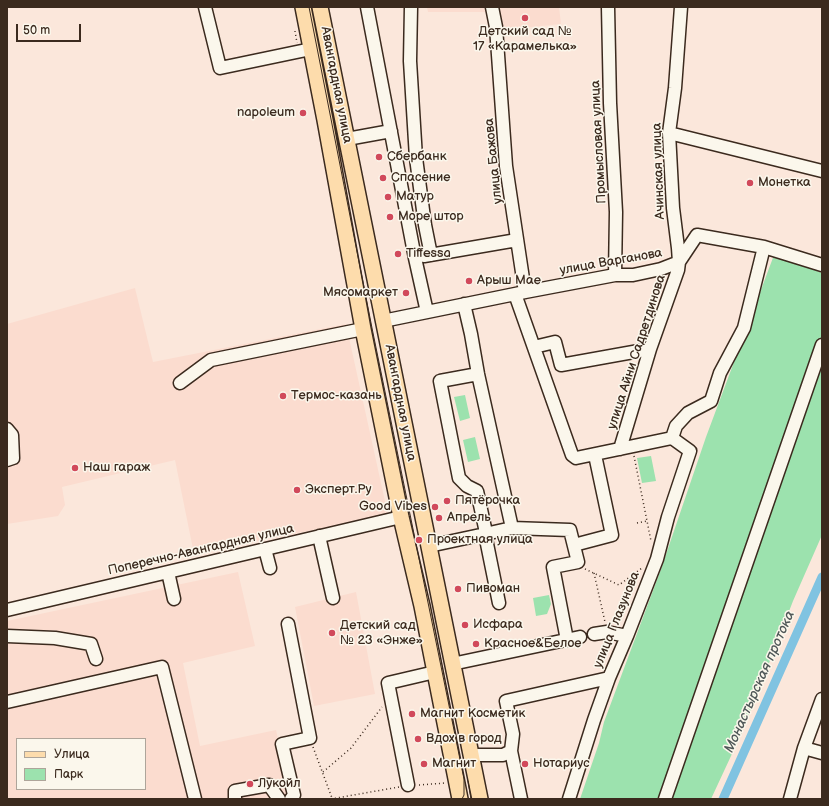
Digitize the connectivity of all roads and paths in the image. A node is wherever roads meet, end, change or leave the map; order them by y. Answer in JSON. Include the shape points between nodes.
{"nodes":[{"id":1,"x":204,"y":7,"type":"edge"},
{"id":2,"x":303,"y":7,"type":"edge"},
{"id":3,"x":320,"y":7,"type":"edge"},
{"id":4,"x":367,"y":7,"type":"edge"},
{"id":5,"x":411,"y":7,"type":"edge"},
{"id":6,"x":492,"y":7,"type":"edge"},
{"id":7,"x":608,"y":7,"type":"edge"},
{"id":8,"x":681,"y":7,"type":"edge"},
{"id":9,"x":818,"y":7,"type":"edge"},
{"id":10,"x":822,"y":9,"type":"edge"},
{"id":11,"x":311,"y":49,"type":"junction"},
{"id":12,"x":331,"y":62,"type":"junction"},
{"id":13,"x":314,"y":65,"type":"junction"},
{"id":14,"x":390,"y":131,"type":"junction"},
{"id":15,"x":669,"y":133,"type":"junction"},
{"id":16,"x":347,"y":139,"type":"junction"},
{"id":17,"x":822,"y":171,"type":"edge"},
{"id":18,"x":517,"y":240,"type":"junction"},
{"id":19,"x":764,"y":247,"type":"junction"},
{"id":20,"x":431,"y":255,"type":"junction"},
{"id":21,"x":415,"y":258,"type":"junction"},
{"id":22,"x":679,"y":262,"type":"junction"},
{"id":23,"x":822,"y":265,"type":"edge"},
{"id":24,"x":615,"y":275,"type":"junction"},
{"id":25,"x":520,"y":293,"type":"junction"},
{"id":26,"x":464,"y":304,"type":"junction"},
{"id":27,"x":427,"y":312,"type":"junction"},
{"id":28,"x":383,"y":321,"type":"junction"},
{"id":29,"x":363,"y":329,"type":"junction"},
{"id":30,"x":822,"y":345,"type":"edge"},
{"id":31,"x":534,"y":347,"type":"junction"},
{"id":32,"x":650,"y":349,"type":"junction"},
{"id":33,"x":478,"y":374,"type":"junction"},
{"id":34,"x":180,"y":383,"type":"dead end"},
{"id":35,"x":7,"y":429,"type":"edge"},
{"id":36,"x":672,"y":438,"type":"junction"},
{"id":37,"x":626,"y":448,"type":"junction"},
{"id":38,"x":595,"y":454,"type":"junction"},
{"id":39,"x":7,"y":460,"type":"edge"},
{"id":40,"x":401,"y":517,"type":"junction"},
{"id":41,"x":647,"y":521,"type":"junction"},
{"id":42,"x":637,"y":523,"type":"dead end"},
{"id":43,"x":512,"y":528,"type":"junction"},
{"id":44,"x":325,"y":532,"type":"junction"},
{"id":45,"x":484,"y":534,"type":"junction"},
{"id":46,"x":651,"y":542,"type":"dead end"},
{"id":47,"x":574,"y":545,"type":"junction"},
{"id":48,"x":429,"y":546,"type":"junction"},
{"id":49,"x":265,"y":549,"type":"junction"},
{"id":50,"x":572,"y":563,"type":"junction"},
{"id":51,"x":644,"y":567,"type":"dead end"},
{"id":52,"x":270,"y":568,"type":"dead end"},
{"id":53,"x":168,"y":572,"type":"junction"},
{"id":54,"x":594,"y":573,"type":"junction"},
{"id":55,"x":633,"y":575,"type":"junction"},
{"id":56,"x":333,"y":598,"type":"dead end"},
{"id":57,"x":174,"y":599,"type":"dead end"},
{"id":58,"x":499,"y":603,"type":"dead end"},
{"id":59,"x":7,"y":610,"type":"edge"},
{"id":60,"x":288,"y":624,"type":"dead end"},
{"id":61,"x":594,"y":634,"type":"dead end"},
{"id":62,"x":617,"y":634,"type":"junction"},
{"id":63,"x":7,"y":636,"type":"edge"},
{"id":64,"x":580,"y":637,"type":"dead end"},
{"id":65,"x":567,"y":640,"type":"junction"},
{"id":66,"x":96,"y":659,"type":"dead end"},
{"id":67,"x":452,"y":664,"type":"junction"},
{"id":68,"x":435,"y":672,"type":"junction"},
{"id":69,"x":609,"y":678,"type":"junction"},
{"id":70,"x":390,"y":695,"type":"junction"},
{"id":71,"x":822,"y":699,"type":"edge"},
{"id":72,"x":7,"y":702,"type":"edge"},
{"id":73,"x":310,"y":738,"type":"junction"},
{"id":74,"x":804,"y":748,"type":"junction"},
{"id":75,"x":512,"y":751,"type":"junction"},
{"id":76,"x":822,"y":753,"type":"edge"},
{"id":77,"x":471,"y":756,"type":"junction"},
{"id":78,"x":322,"y":772,"type":"junction"},
{"id":79,"x":408,"y":785,"type":"joint"},
{"id":80,"x":195,"y":799,"type":"edge"},
{"id":81,"x":236,"y":799,"type":"edge"},
{"id":82,"x":279,"y":799,"type":"edge"},
{"id":83,"x":291,"y":799,"type":"edge"},
{"id":84,"x":332,"y":799,"type":"edge"},
{"id":85,"x":460,"y":799,"type":"edge"},
{"id":86,"x":480,"y":799,"type":"edge"},
{"id":87,"x":521,"y":799,"type":"edge"},
{"id":88,"x":569,"y":799,"type":"edge"},
{"id":89,"x":664,"y":799,"type":"edge"},
{"id":90,"x":790,"y":799,"type":"edge"}],
"edges":[{"from":1,"to":11,"type":"street","via":[[220,68]]},
{"from":2,"to":11,"type":"main road","name":"Авангардная улица"},
{"from":3,"to":12,"type":"main road","name":"Авангардная улица"},
{"from":4,"to":14,"type":"street"},
{"from":5,"to":20,"type":"street","via":[[410,61],[416,158]]},
{"from":6,"to":18,"type":"street","name":"улица Бажова","via":[[496,27],[506,166]]},
{"from":7,"to":24,"type":"street","name":"Промысловая улица","via":[[616,212]]},
{"from":8,"to":15,"type":"street","name":"Ачинская улица"},
{"from":9,"to":10,"type":"path"},
{"from":11,"to":13,"type":"main road","name":"Авангардная улица"},
{"from":12,"to":13,"type":"street"},
{"from":12,"to":16,"type":"main road","name":"Авангардная улица"},
{"from":13,"to":29,"type":"main road","name":"Авангардная улица"},
{"from":14,"to":16,"type":"street"},
{"from":14,"to":21,"type":"street"},
{"from":15,"to":17,"type":"street"},
{"from":15,"to":22,"type":"street","name":"Ачинская улица"},
{"from":16,"to":28,"type":"main road","name":"Авангардная улица"},
{"from":18,"to":20,"type":"street"},
{"from":18,"to":25,"type":"street","name":"улица Бажова"},
{"from":19,"to":22,"type":"street","via":[[697,235]]},
{"from":19,"to":23,"type":"street"},
{"from":19,"to":36,"type":"street","via":[[744,328],[720,373],[711,401],[688,413],[676,426]]},
{"from":20,"to":21,"type":"street"},
{"from":21,"to":27,"type":"street"},
{"from":22,"to":24,"type":"street","name":"улица Варганова","via":[[654,271]]},
{"from":22,"to":32,"type":"street","name":"улица Айни Садретдинова"},
{"from":24,"to":25,"type":"street","name":"улица Варганова"},
{"from":25,"to":26,"type":"street","name":"улица Варганова"},
{"from":25,"to":31,"type":"street","name":"улица Бажова"},
{"from":26,"to":27,"type":"street","name":"улица Варганова"},
{"from":26,"to":33,"type":"street"},
{"from":27,"to":28,"type":"street","name":"улица Варганова"},
{"from":28,"to":48,"type":"main road","name":"Авангардная улица"},
{"from":29,"to":34,"type":"street","via":[[210,360]]},
{"from":29,"to":40,"type":"main road","name":"Авангардная улица"},
{"from":30,"to":89,"type":"street"},
{"from":31,"to":32,"type":"street","via":[[555,342],[561,365]]},
{"from":31,"to":38,"type":"street","name":"улица Бажова","via":[[572,455],[576,458]]},
{"from":32,"to":37,"type":"street","name":"улица Айни Садретдинова"},
{"from":33,"to":43,"type":"street"},
{"from":33,"to":45,"type":"street","via":[[440,381],[459,478],[477,491]]},
{"from":35,"to":39,"type":"street","via":[[12,435],[13,458]]},
{"from":36,"to":37,"type":"street","name":"улица Бажова"},
{"from":36,"to":62,"type":"street","name":"улица Глазунова","via":[[690,451],[657,559]]},
{"from":37,"to":38,"type":"street","name":"улица Бажова"},
{"from":37,"to":41,"type":"path"},
{"from":38,"to":47,"type":"street","via":[[612,535]]},
{"from":40,"to":44,"type":"street","name":"Поперечно-Авангардная улица"},
{"from":40,"to":68,"type":"main road","name":"Авангардная улица"},
{"from":41,"to":42,"type":"path"},
{"from":41,"to":46,"type":"path"},
{"from":43,"to":45,"type":"street"},
{"from":43,"to":47,"type":"street","via":[[570,530]]},
{"from":44,"to":49,"type":"street","name":"Поперечно-Авангардная улица","via":[[290,539]]},
{"from":44,"to":56,"type":"street"},
{"from":45,"to":48,"type":"street"},
{"from":45,"to":58,"type":"street"},
{"from":47,"to":50,"type":"street","via":[[578,562]]},
{"from":48,"to":67,"type":"main road","name":"Авангардная улица"},
{"from":49,"to":52,"type":"street"},
{"from":49,"to":53,"type":"street","name":"Поперечно-Авангардная улица"},
{"from":50,"to":54,"type":"path"},
{"from":50,"to":65,"type":"street","via":[[553,567]]},
{"from":51,"to":55,"type":"path"},
{"from":53,"to":57,"type":"street"},
{"from":53,"to":59,"type":"street","name":"Поперечно-Авангардная улица"},
{"from":54,"to":55,"type":"path","via":[[619,585]]},
{"from":54,"to":62,"type":"path"},
{"from":55,"to":62,"type":"path"},
{"from":60,"to":73,"type":"street"},
{"from":61,"to":62,"type":"street"},
{"from":62,"to":69,"type":"street","name":"улица Глазунова"},
{"from":63,"to":66,"type":"street","via":[[55,638],[91,644]]},
{"from":64,"to":65,"type":"street"},
{"from":65,"to":67,"type":"street"},
{"from":67,"to":77,"type":"main road","name":"Авангардная улица"},
{"from":68,"to":70,"type":"street","via":[[388,684]]},
{"from":68,"to":85,"type":"main road","name":"Авангардная улица"},
{"from":69,"to":75,"type":"street","via":[[506,701],[513,734]]},
{"from":69,"to":88,"type":"street","name":"улица Глазунова"},
{"from":70,"to":78,"type":"path","via":[[351,748]]},
{"from":70,"to":79,"type":"street"},
{"from":71,"to":74,"type":"street"},
{"from":72,"to":80,"type":"street","via":[[162,667]]},
{"from":73,"to":78,"type":"path"},
{"from":73,"to":83,"type":"street","via":[[282,744],[294,795]]},
{"from":74,"to":76,"type":"street"},
{"from":74,"to":90,"type":"street"},
{"from":75,"to":77,"type":"street","via":[[503,755]]},
{"from":75,"to":87,"type":"street"},
{"from":77,"to":86,"type":"main road","name":"Авангардная улица"},
{"from":78,"to":84,"type":"path"},
{"from":79,"to":84,"type":"path"},
{"from":81,"to":82,"type":"street","via":[[235,791],[270,784]]}]}
